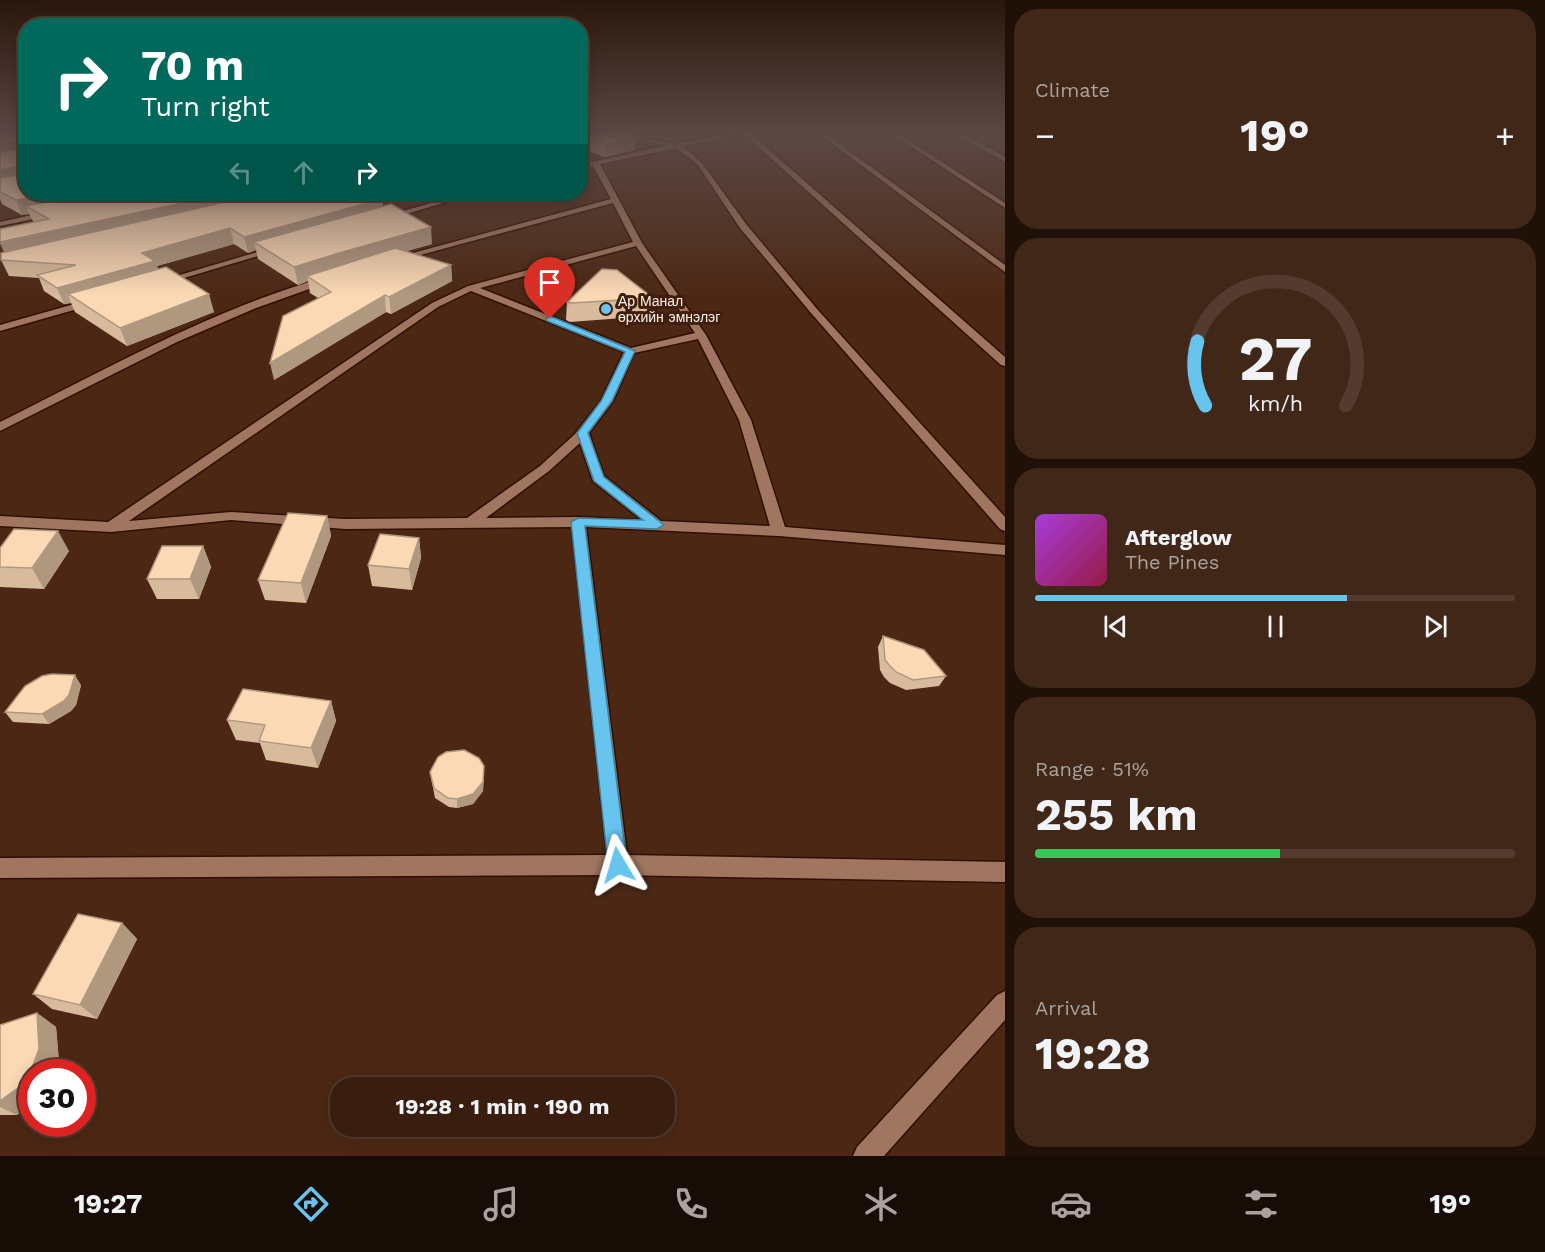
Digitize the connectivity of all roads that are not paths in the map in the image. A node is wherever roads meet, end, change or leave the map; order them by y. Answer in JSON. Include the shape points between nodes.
{"nodes":[{"id":1,"x":609,"y":188,"type":"edge"},
{"id":2,"x":716,"y":188,"type":"edge"},
{"id":3,"x":808,"y":188,"type":"edge"},
{"id":4,"x":895,"y":188,"type":"edge"},
{"id":5,"x":977,"y":188,"type":"edge"},
{"id":6,"x":615,"y":200,"type":"junction"},
{"id":7,"x":445,"y":201,"type":"edge"},
{"id":8,"x":1005,"y":206,"type":"edge"},
{"id":9,"x":54,"y":212,"type":"edge"},
{"id":10,"x":381,"y":219,"type":"edge"},
{"id":11,"x":0,"y":224,"type":"edge"},
{"id":12,"x":638,"y":243,"type":"junction"},
{"id":13,"x":288,"y":246,"type":"edge"},
{"id":14,"x":390,"y":260,"type":"edge"},
{"id":15,"x":1005,"y":269,"type":"edge"},
{"id":16,"x":335,"y":277,"type":"edge"},
{"id":17,"x":150,"y":285,"type":"edge"},
{"id":18,"x":471,"y":288,"type":"junction"},
{"id":19,"x":104,"y":298,"type":"edge"},
{"id":20,"x":0,"y":328,"type":"edge"},
{"id":21,"x":701,"y":335,"type":"junction"},
{"id":22,"x":630,"y":351,"type":"junction"},
{"id":23,"x":1005,"y":363,"type":"edge"},
{"id":24,"x":0,"y":427,"type":"edge"},
{"id":25,"x":583,"y":433,"type":"junction"},
{"id":26,"x":0,"y":521,"type":"edge"},
{"id":27,"x":578,"y":522,"type":"junction"},
{"id":28,"x":470,"y":523,"type":"junction"},
{"id":29,"x":657,"y":525,"type":"junction"},
{"id":30,"x":1005,"y":526,"type":"edge"},
{"id":31,"x":111,"y":527,"type":"junction"},
{"id":32,"x":779,"y":531,"type":"junction"},
{"id":33,"x":1005,"y":550,"type":"edge"},
{"id":34,"x":618,"y":865,"type":"junction"},
{"id":35,"x":0,"y":868,"type":"edge"},
{"id":36,"x":1005,"y":872,"type":"edge"},
{"id":37,"x":1005,"y":1003,"type":"edge"},
{"id":38,"x":866,"y":1156,"type":"edge"}],
"edges":[{"from":1,"to":6,"type":"street"},
{"from":2,"to":30,"type":"street","via":[[814,311]]},
{"from":3,"to":23,"type":"street"},
{"from":4,"to":15,"type":"street"},
{"from":5,"to":8,"type":"street"},
{"from":6,"to":12,"type":"street"},
{"from":6,"to":14,"type":"street"},
{"from":7,"to":10,"type":"street"},
{"from":9,"to":11,"type":"street"},
{"from":12,"to":18,"type":"street"},
{"from":12,"to":21,"type":"street"},
{"from":13,"to":17,"type":"street"},
{"from":16,"to":24,"type":"street","via":[[173,340]]},
{"from":18,"to":22,"type":"street"},
{"from":18,"to":31,"type":"street","via":[[435,305]]},
{"from":19,"to":20,"type":"street"},
{"from":21,"to":22,"type":"street"},
{"from":21,"to":32,"type":"street","via":[[745,420]]},
{"from":22,"to":25,"type":"street","via":[[606,401]]},
{"from":25,"to":28,"type":"street","via":[[526,484]]},
{"from":25,"to":29,"type":"street","via":[[598,478]]},
{"from":26,"to":31,"type":"street"},
{"from":27,"to":28,"type":"street"},
{"from":27,"to":29,"type":"street"},
{"from":27,"to":34,"type":"street"},
{"from":28,"to":31,"type":"street","via":[[345,524],[231,516]]},
{"from":29,"to":32,"type":"street"},
{"from":32,"to":33,"type":"street"},
{"from":34,"to":35,"type":"street"},
{"from":34,"to":36,"type":"street"},
{"from":37,"to":38,"type":"street"}]}
